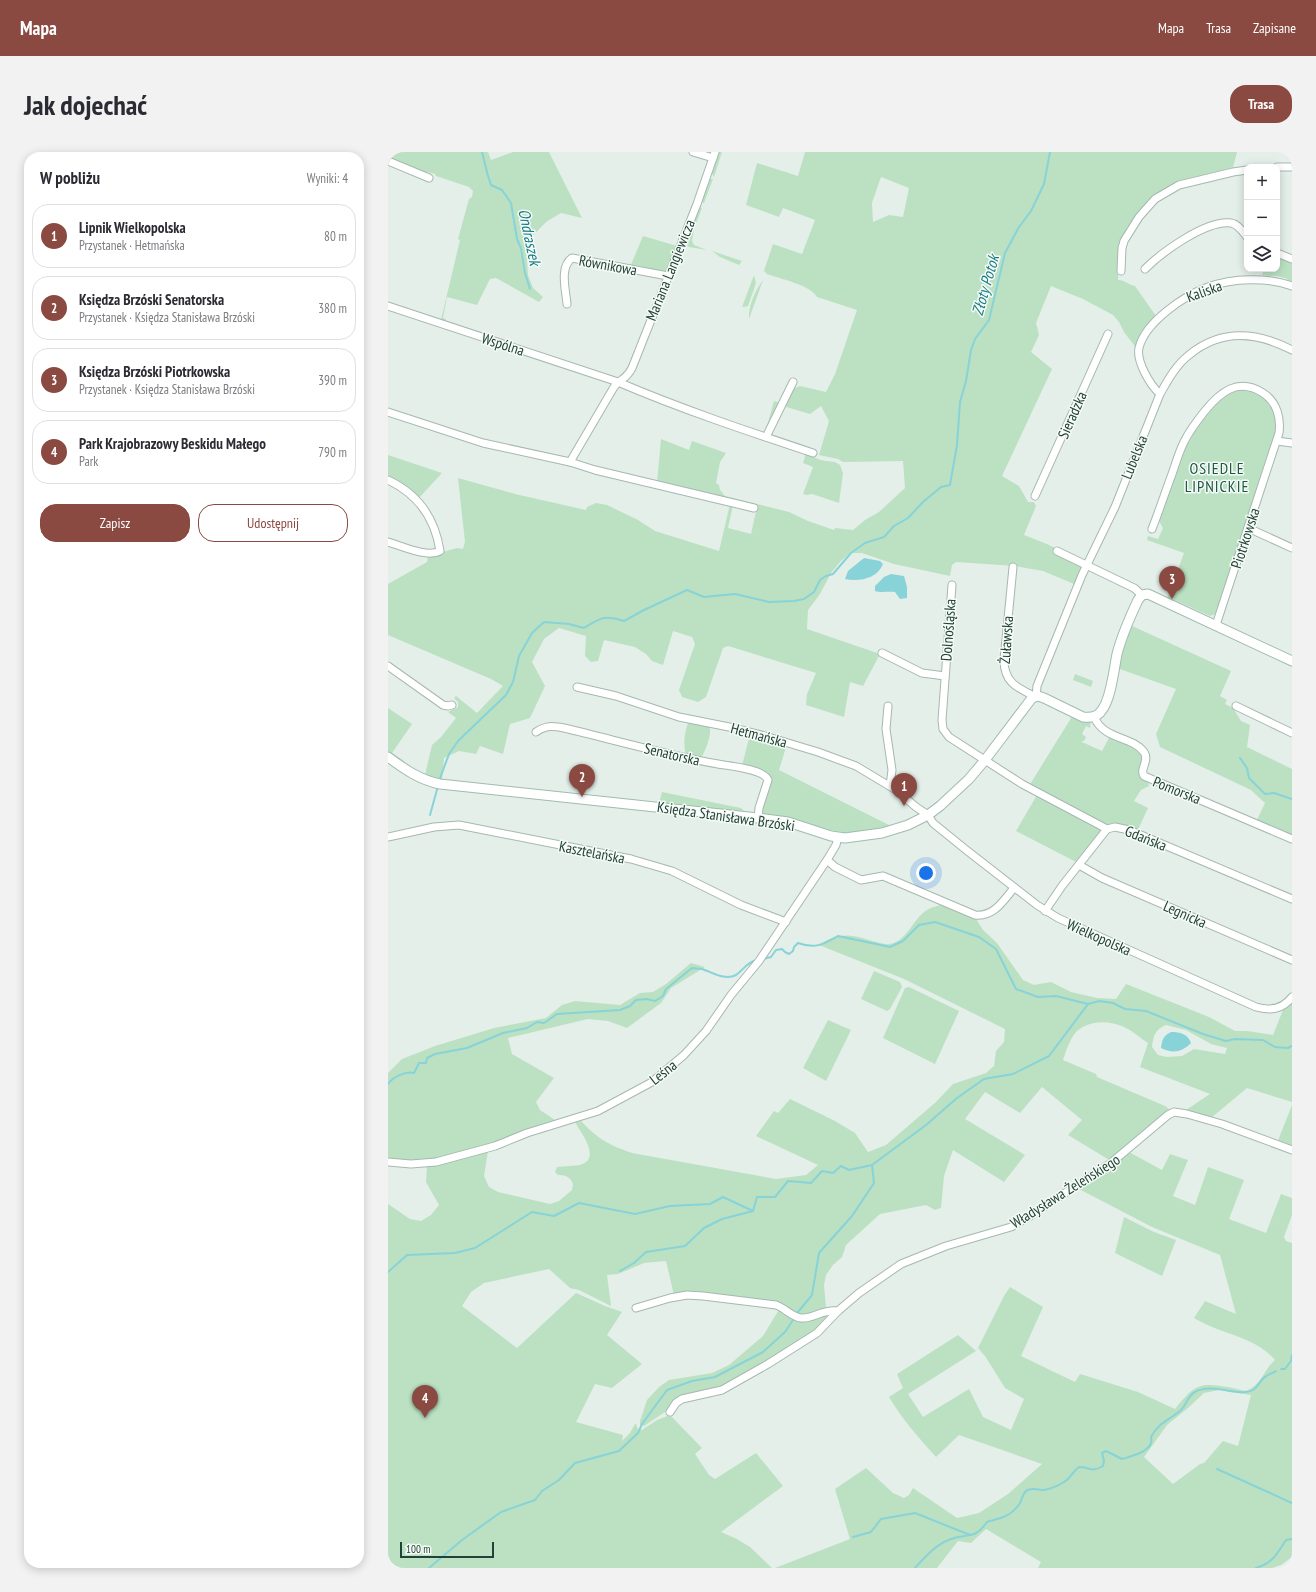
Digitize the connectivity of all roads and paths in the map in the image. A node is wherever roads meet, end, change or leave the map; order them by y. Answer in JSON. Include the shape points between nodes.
{"nodes":[{"id":1,"x":693,"y":152,"type":"edge"},
{"id":2,"x":714,"y":155,"type":"edge"},
{"id":3,"x":388,"y":161,"type":"edge"},
{"id":4,"x":1280,"y":167,"type":"edge"},
{"id":5,"x":1292,"y":167,"type":"edge"},
{"id":6,"x":1244,"y":170,"type":"edge"},
{"id":7,"x":429,"y":178,"type":"dead end"},
{"id":8,"x":1246,"y":236,"type":"edge"},
{"id":9,"x":1280,"y":254,"type":"edge"},
{"id":10,"x":1292,"y":259,"type":"edge"},
{"id":11,"x":1145,"y":269,"type":"dead end"},
{"id":12,"x":1121,"y":271,"type":"dead end"},
{"id":13,"x":668,"y":276,"type":"junction"},
{"id":14,"x":1292,"y":286,"type":"edge"},
{"id":15,"x":567,"y":304,"type":"dead end"},
{"id":16,"x":388,"y":306,"type":"edge"},
{"id":17,"x":1108,"y":334,"type":"dead end"},
{"id":18,"x":1292,"y":350,"type":"edge"},
{"id":19,"x":618,"y":382,"type":"junction"},
{"id":20,"x":793,"y":382,"type":"dead end"},
{"id":21,"x":1160,"y":394,"type":"junction"},
{"id":22,"x":388,"y":412,"type":"edge"},
{"id":23,"x":766,"y":437,"type":"junction"},
{"id":24,"x":1277,"y":441,"type":"junction"},
{"id":25,"x":1292,"y":443,"type":"edge"},
{"id":26,"x":813,"y":453,"type":"dead end"},
{"id":27,"x":570,"y":462,"type":"junction"},
{"id":28,"x":388,"y":480,"type":"edge"},
{"id":29,"x":1035,"y":496,"type":"dead end"},
{"id":30,"x":754,"y":508,"type":"dead end"},
{"id":31,"x":1248,"y":528,"type":"junction"},
{"id":32,"x":1152,"y":529,"type":"dead end"},
{"id":33,"x":388,"y":542,"type":"edge"},
{"id":34,"x":1292,"y":548,"type":"edge"},
{"id":35,"x":1057,"y":551,"type":"dead end"},
{"id":36,"x":1087,"y":566,"type":"junction"},
{"id":37,"x":1013,"y":567,"type":"dead end"},
{"id":38,"x":952,"y":584,"type":"dead end"},
{"id":39,"x":1142,"y":595,"type":"junction"},
{"id":40,"x":1216,"y":625,"type":"junction"},
{"id":41,"x":882,"y":653,"type":"dead end"},
{"id":42,"x":1292,"y":661,"type":"edge"},
{"id":43,"x":388,"y":666,"type":"edge"},
{"id":44,"x":945,"y":676,"type":"junction"},
{"id":45,"x":577,"y":687,"type":"dead end"},
{"id":46,"x":1036,"y":696,"type":"junction"},
{"id":47,"x":452,"y":705,"type":"dead end"},
{"id":48,"x":888,"y":706,"type":"dead end"},
{"id":49,"x":1236,"y":706,"type":"dead end"},
{"id":50,"x":1094,"y":717,"type":"junction"},
{"id":51,"x":536,"y":732,"type":"dead end"},
{"id":52,"x":1292,"y":733,"type":"edge"},
{"id":53,"x":388,"y":757,"type":"edge"},
{"id":54,"x":984,"y":760,"type":"junction"},
{"id":55,"x":890,"y":786,"type":"junction"},
{"id":56,"x":928,"y":815,"type":"junction"},
{"id":57,"x":758,"y":818,"type":"junction"},
{"id":58,"x":1108,"y":830,"type":"junction"},
{"id":59,"x":388,"y":837,"type":"edge"},
{"id":60,"x":838,"y":838,"type":"junction"},
{"id":61,"x":1292,"y":840,"type":"edge"},
{"id":62,"x":826,"y":860,"type":"junction"},
{"id":63,"x":1079,"y":865,"type":"junction"},
{"id":64,"x":1014,"y":888,"type":"junction"},
{"id":65,"x":1292,"y":900,"type":"edge"},
{"id":66,"x":1045,"y":911,"type":"junction"},
{"id":67,"x":786,"y":922,"type":"junction"},
{"id":68,"x":1292,"y":960,"type":"edge"},
{"id":69,"x":1292,"y":997,"type":"edge"},
{"id":70,"x":1292,"y":1150,"type":"edge"},
{"id":71,"x":388,"y":1162,"type":"edge"},
{"id":72,"x":636,"y":1308,"type":"dead end"},
{"id":73,"x":838,"y":1311,"type":"junction"},
{"id":74,"x":670,"y":1412,"type":"dead end"}],
"edges":[{"from":1,"to":2,"type":"street"},
{"from":2,"to":13,"type":"street","name":"Mariana Langiewicza"},
{"from":3,"to":7,"type":"street"},
{"from":4,"to":5,"type":"street"},
{"from":6,"to":12,"type":"street","via":[[1178,184],[1155,199],[1136,221],[1124,241]]},
{"from":8,"to":11,"type":"street","via":[[1238,226],[1231,223],[1216,224],[1199,231],[1159,256]]},
{"from":9,"to":10,"type":"street"},
{"from":13,"to":15,"type":"street","name":"Równikowa","via":[[572,258],[564,273]]},
{"from":13,"to":19,"type":"street","name":"Mariana Langiewicza","via":[[632,368],[626,378]]},
{"from":14,"to":21,"type":"street","name":"Kaliska","via":[[1264,279],[1224,283],[1200,290],[1180,301],[1159,318],[1142,340],[1139,356],[1148,379]]},
{"from":16,"to":19,"type":"street","name":"Wspólna"},
{"from":17,"to":29,"type":"street","name":"Sieradzka"},
{"from":18,"to":21,"type":"street","name":"Lubelska","via":[[1272,340],[1252,335],[1222,337],[1188,355]]},
{"from":19,"to":23,"type":"street","name":"Wspólna"},
{"from":19,"to":27,"type":"street"},
{"from":20,"to":23,"type":"street"},
{"from":21,"to":36,"type":"street","name":"Lubelska","via":[[1112,513]]},
{"from":22,"to":27,"type":"street","via":[[483,443]]},
{"from":23,"to":26,"type":"street","name":"Wspólna"},
{"from":24,"to":25,"type":"street"},
{"from":24,"to":31,"type":"street","name":"Piotrkowska"},
{"from":24,"to":32,"type":"street","name":"Piotrkowska","via":[[1279,417],[1266,395],[1250,387],[1240,386],[1223,392],[1214,399],[1184,440]]},
{"from":27,"to":30,"type":"street"},
{"from":28,"to":33,"type":"street","via":[[411,494],[428,515],[440,551],[426,553]]},
{"from":31,"to":34,"type":"street"},
{"from":31,"to":40,"type":"street","name":"Piotrkowska"},
{"from":35,"to":36,"type":"street"},
{"from":36,"to":39,"type":"street","via":[[1134,588]]},
{"from":36,"to":46,"type":"street","via":[[1037,686]]},
{"from":37,"to":46,"type":"street","name":"Żuławska","via":[[1004,671],[1014,685]]},
{"from":38,"to":44,"type":"street","name":"Dolnośląska"},
{"from":39,"to":40,"type":"street","via":[[1148,594]]},
{"from":39,"to":50,"type":"street","via":[[1123,636],[1104,707]]},
{"from":40,"to":42,"type":"street"},
{"from":41,"to":44,"type":"street","name":"Dolnośląska","via":[[922,673]]},
{"from":43,"to":47,"type":"street","via":[[444,705]]},
{"from":44,"to":54,"type":"street","name":"Dolnośląska","via":[[943,729],[948,737]]},
{"from":45,"to":55,"type":"street","name":"Hetmańska","via":[[616,696],[673,715],[734,728],[818,752],[856,766]]},
{"from":46,"to":50,"type":"street","via":[[1083,717]]},
{"from":46,"to":54,"type":"street","name":"Księdza Stanisława Brzóski","via":[[1028,701]]},
{"from":48,"to":55,"type":"street","via":[[886,729],[892,770]]},
{"from":49,"to":52,"type":"street"},
{"from":50,"to":61,"type":"street","name":"Pomorska","via":[[1104,731],[1143,751],[1146,757],[1142,771],[1144,776]]},
{"from":51,"to":57,"type":"street","name":"Senatorska","via":[[552,725],[683,758],[762,773],[767,777],[768,784]]},
{"from":53,"to":57,"type":"street","name":"Księdza Stanisława Brzóski","via":[[416,776],[438,783]]},
{"from":54,"to":56,"type":"street","name":"Księdza Stanisława Brzóski","via":[[952,796]]},
{"from":54,"to":58,"type":"street","name":"Gdańska","via":[[1043,796]]},
{"from":55,"to":56,"type":"street","name":"Hetmańska"},
{"from":56,"to":60,"type":"street","name":"Księdza Stanisława Brzóski","via":[[908,825],[882,833]]},
{"from":56,"to":64,"type":"street","name":"Wielkopolska","via":[[933,823]]},
{"from":57,"to":60,"type":"street","name":"Księdza Stanisława Brzóski","via":[[788,822]]},
{"from":58,"to":63,"type":"street"},
{"from":58,"to":65,"type":"street","name":"Gdańska","via":[[1115,827],[1129,830]]},
{"from":59,"to":67,"type":"street","name":"Kasztelańska","via":[[434,827],[459,825],[631,859],[678,873],[741,905]]},
{"from":60,"to":62,"type":"street","name":"Leśna"},
{"from":62,"to":64,"type":"street","via":[[861,880],[883,876],[975,915],[993,911]]},
{"from":62,"to":67,"type":"street","name":"Leśna"},
{"from":63,"to":66,"type":"street"},
{"from":63,"to":68,"type":"street","name":"Legnicka","via":[[1089,872]]},
{"from":64,"to":66,"type":"street","name":"Wielkopolska"},
{"from":66,"to":69,"type":"street","name":"Wielkopolska","via":[[1256,1007],[1278,1008]]},
{"from":67,"to":71,"type":"street","name":"Leśna","via":[[706,1031],[684,1055],[652,1082],[616,1102],[581,1117],[495,1146],[436,1162]]},
{"from":70,"to":73,"type":"street","name":"Władysława Żeleńskiego","via":[[1222,1124],[1174,1112],[1111,1163],[1015,1225],[946,1246],[901,1264]]},
{"from":72,"to":73,"type":"street","via":[[687,1295],[776,1306],[802,1318],[824,1311]]},
{"from":73,"to":74,"type":"street","name":"Władysława Żeleńskiego","via":[[817,1333],[768,1364],[722,1390],[682,1399]]}]}
